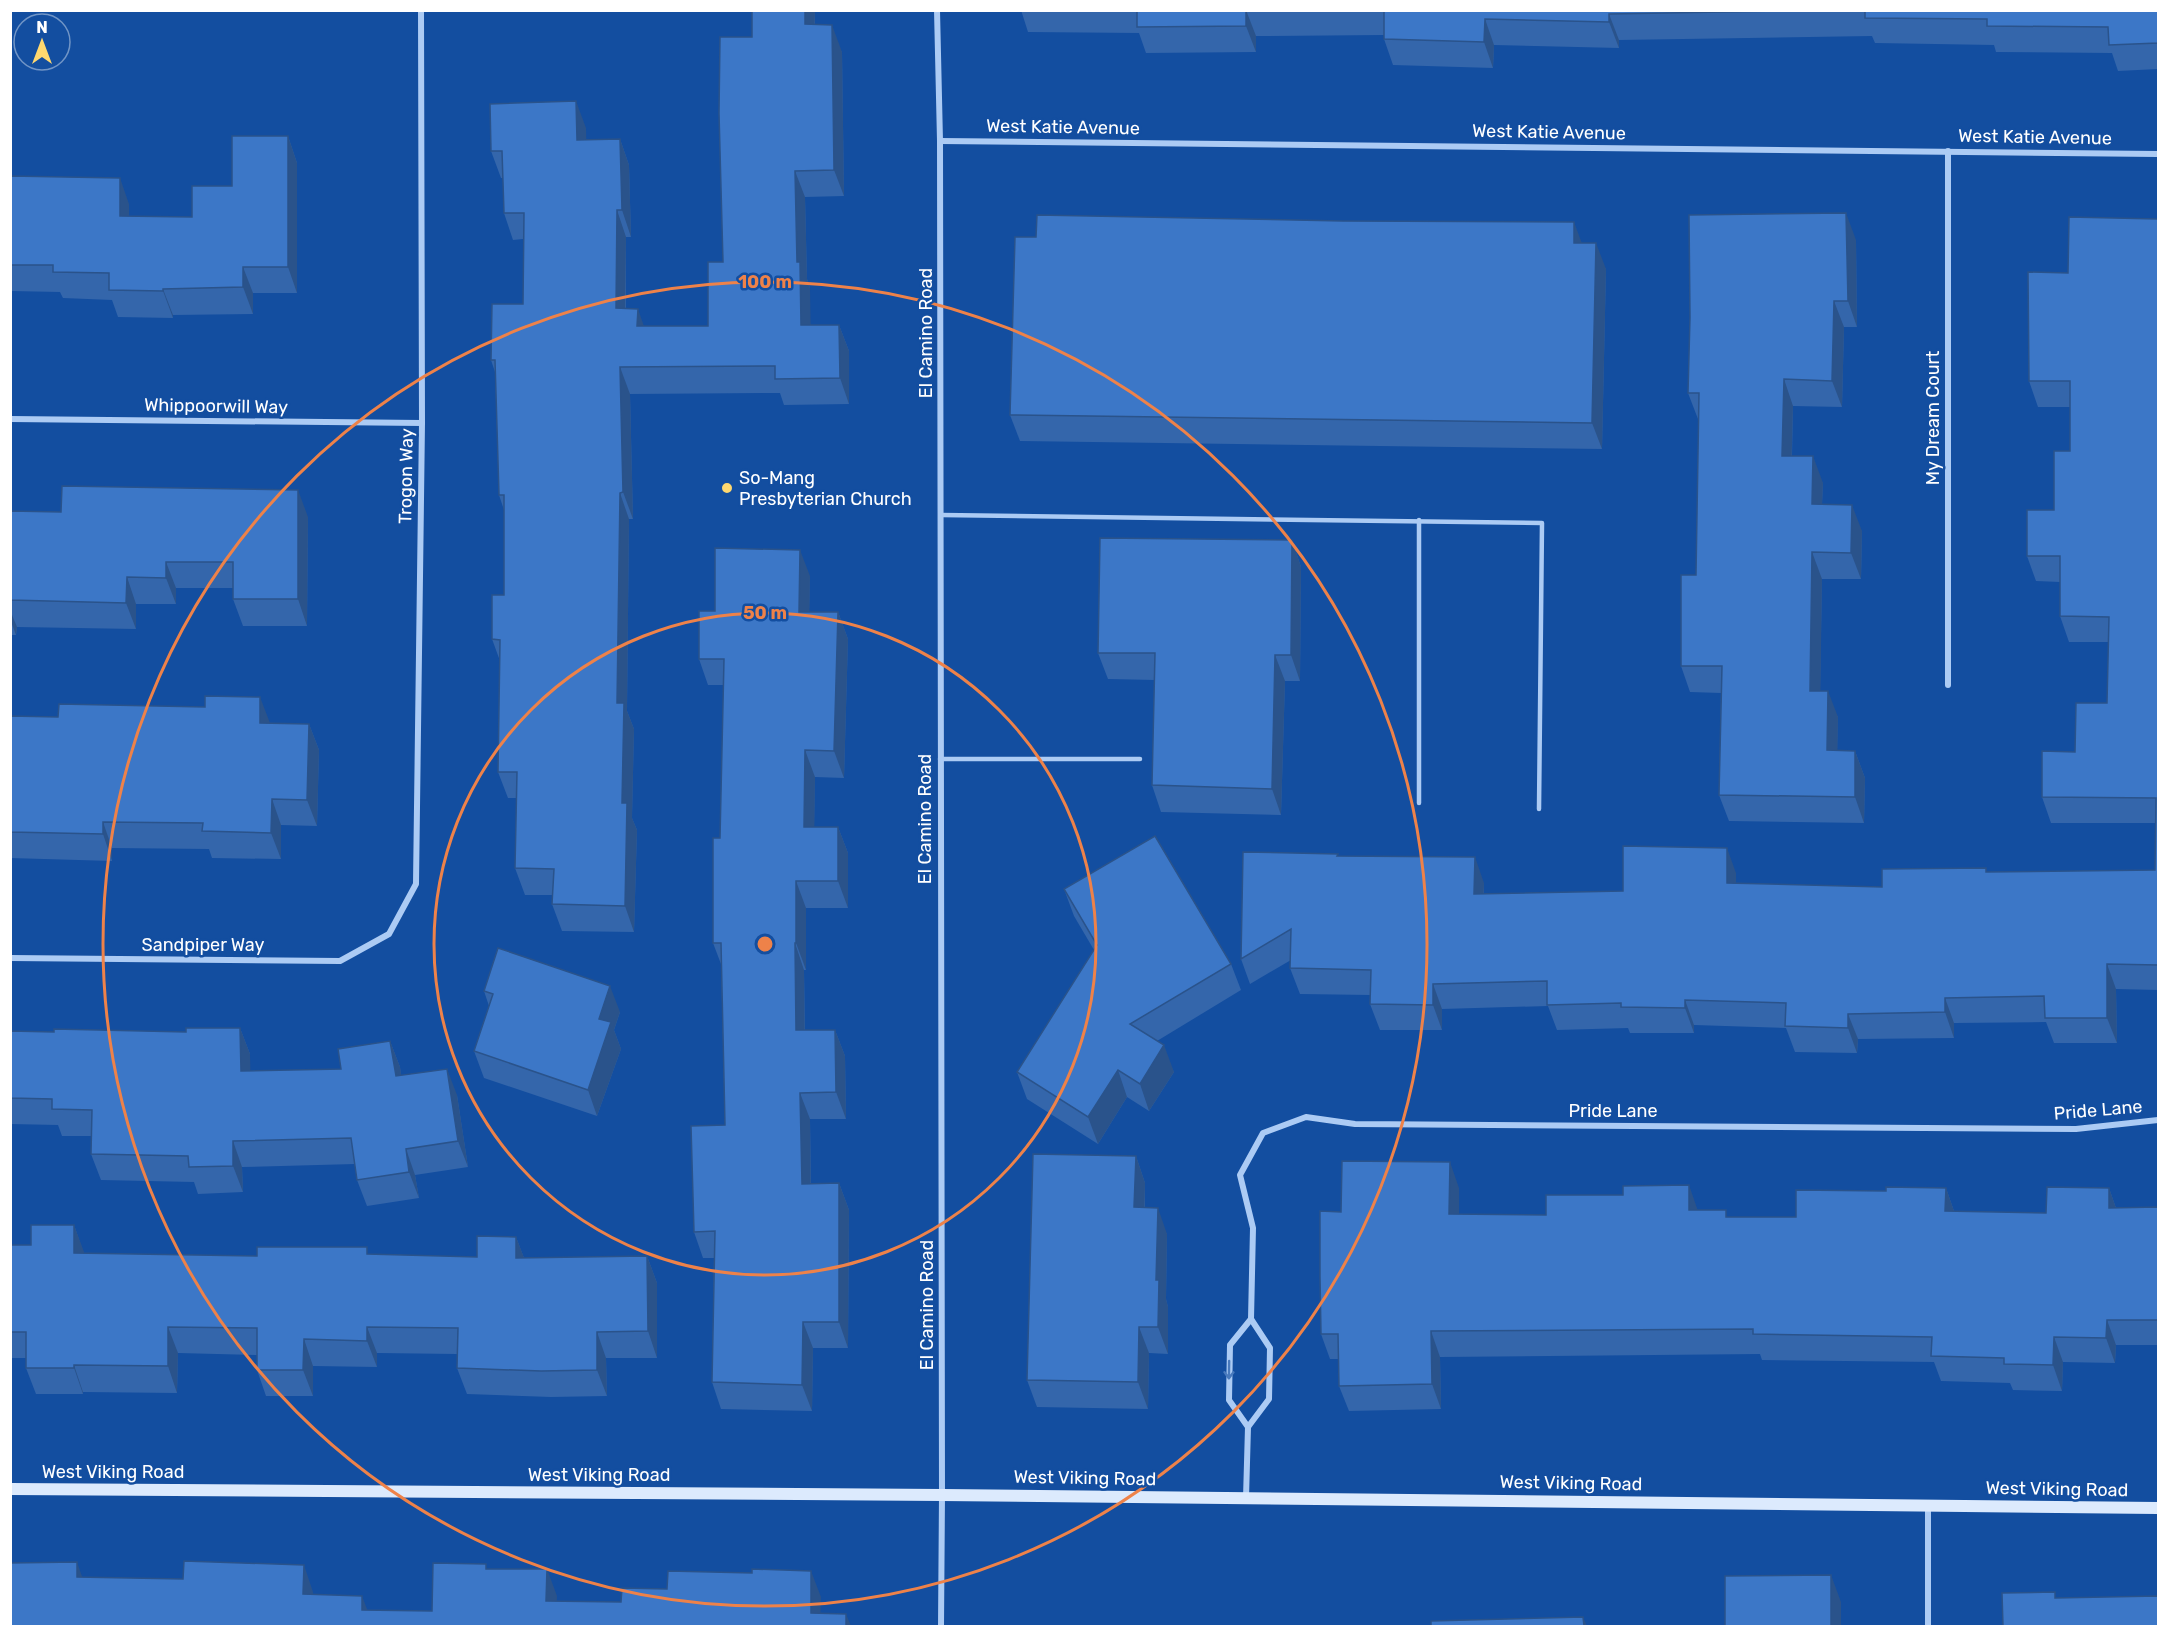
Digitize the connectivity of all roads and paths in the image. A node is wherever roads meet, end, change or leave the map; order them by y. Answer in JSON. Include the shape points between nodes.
{"nodes":[{"id":1,"x":421,"y":10,"type":"edge"},
{"id":2,"x":937,"y":10,"type":"edge"},
{"id":3,"x":940,"y":141,"type":"junction"},
{"id":4,"x":1948,"y":151,"type":"junction"},
{"id":5,"x":2158,"y":154,"type":"edge"},
{"id":6,"x":10,"y":419,"type":"edge"},
{"id":7,"x":422,"y":423,"type":"junction"},
{"id":8,"x":941,"y":515,"type":"junction"},
{"id":9,"x":1419,"y":520,"type":"junction"},
{"id":10,"x":1948,"y":685,"type":"dead end"},
{"id":11,"x":940,"y":759,"type":"junction"},
{"id":12,"x":1140,"y":759,"type":"dead end"},
{"id":13,"x":1419,"y":803,"type":"dead end"},
{"id":14,"x":1539,"y":809,"type":"dead end"},
{"id":15,"x":388,"y":934,"type":"joint"},
{"id":16,"x":10,"y":958,"type":"edge"},
{"id":17,"x":2158,"y":1120,"type":"edge"},
{"id":18,"x":1251,"y":1319,"type":"junction"},
{"id":19,"x":1248,"y":1427,"type":"junction"},
{"id":20,"x":10,"y":1489,"type":"edge"},
{"id":21,"x":942,"y":1495,"type":"junction"},
{"id":22,"x":1246,"y":1498,"type":"junction"},
{"id":23,"x":1928,"y":1505,"type":"junction"},
{"id":24,"x":2158,"y":1508,"type":"edge"},
{"id":25,"x":941,"y":1626,"type":"edge"},
{"id":26,"x":1928,"y":1626,"type":"edge"}],
"edges":[{"from":1,"to":7,"type":"street","name":"Trogon Way"},
{"from":2,"to":3,"type":"street","name":"El Camino Road"},
{"from":3,"to":4,"type":"street","name":"West Katie Avenue"},
{"from":3,"to":8,"type":"street","name":"El Camino Road"},
{"from":4,"to":5,"type":"street","name":"West Katie Avenue"},
{"from":4,"to":10,"type":"street","name":"My Dream Court"},
{"from":6,"to":7,"type":"street","name":"Whippoorwill Way"},
{"from":7,"to":15,"type":"street","name":"Trogon Way","via":[[416,884]]},
{"from":8,"to":9,"type":"lane"},
{"from":8,"to":11,"type":"street","name":"El Camino Road"},
{"from":9,"to":13,"type":"lane"},
{"from":9,"to":14,"type":"lane","via":[[1542,523]]},
{"from":11,"to":12,"type":"lane"},
{"from":11,"to":21,"type":"street","name":"El Camino Road"},
{"from":15,"to":16,"type":"street","name":"Sandpiper Way","via":[[340,961]]},
{"from":17,"to":18,"type":"street","name":"Pride Lane","via":[[2076,1129],[1354,1124],[1306,1117],[1263,1133],[1240,1175],[1252,1228]]},
{"from":18,"to":19,"type":"street","via":[[1270,1348],[1269,1399]]},
{"from":18,"to":19,"type":"street","one_way":true,"via":[[1230,1345],[1229,1400]]},
{"from":19,"to":22,"type":"street"},
{"from":20,"to":21,"type":"street","name":"West Viking Road"},
{"from":21,"to":22,"type":"street","name":"West Viking Road"},
{"from":21,"to":25,"type":"street","name":"El Camino Road"},
{"from":22,"to":23,"type":"street","name":"West Viking Road"},
{"from":23,"to":24,"type":"street","name":"West Viking Road"},
{"from":23,"to":26,"type":"street"}]}
